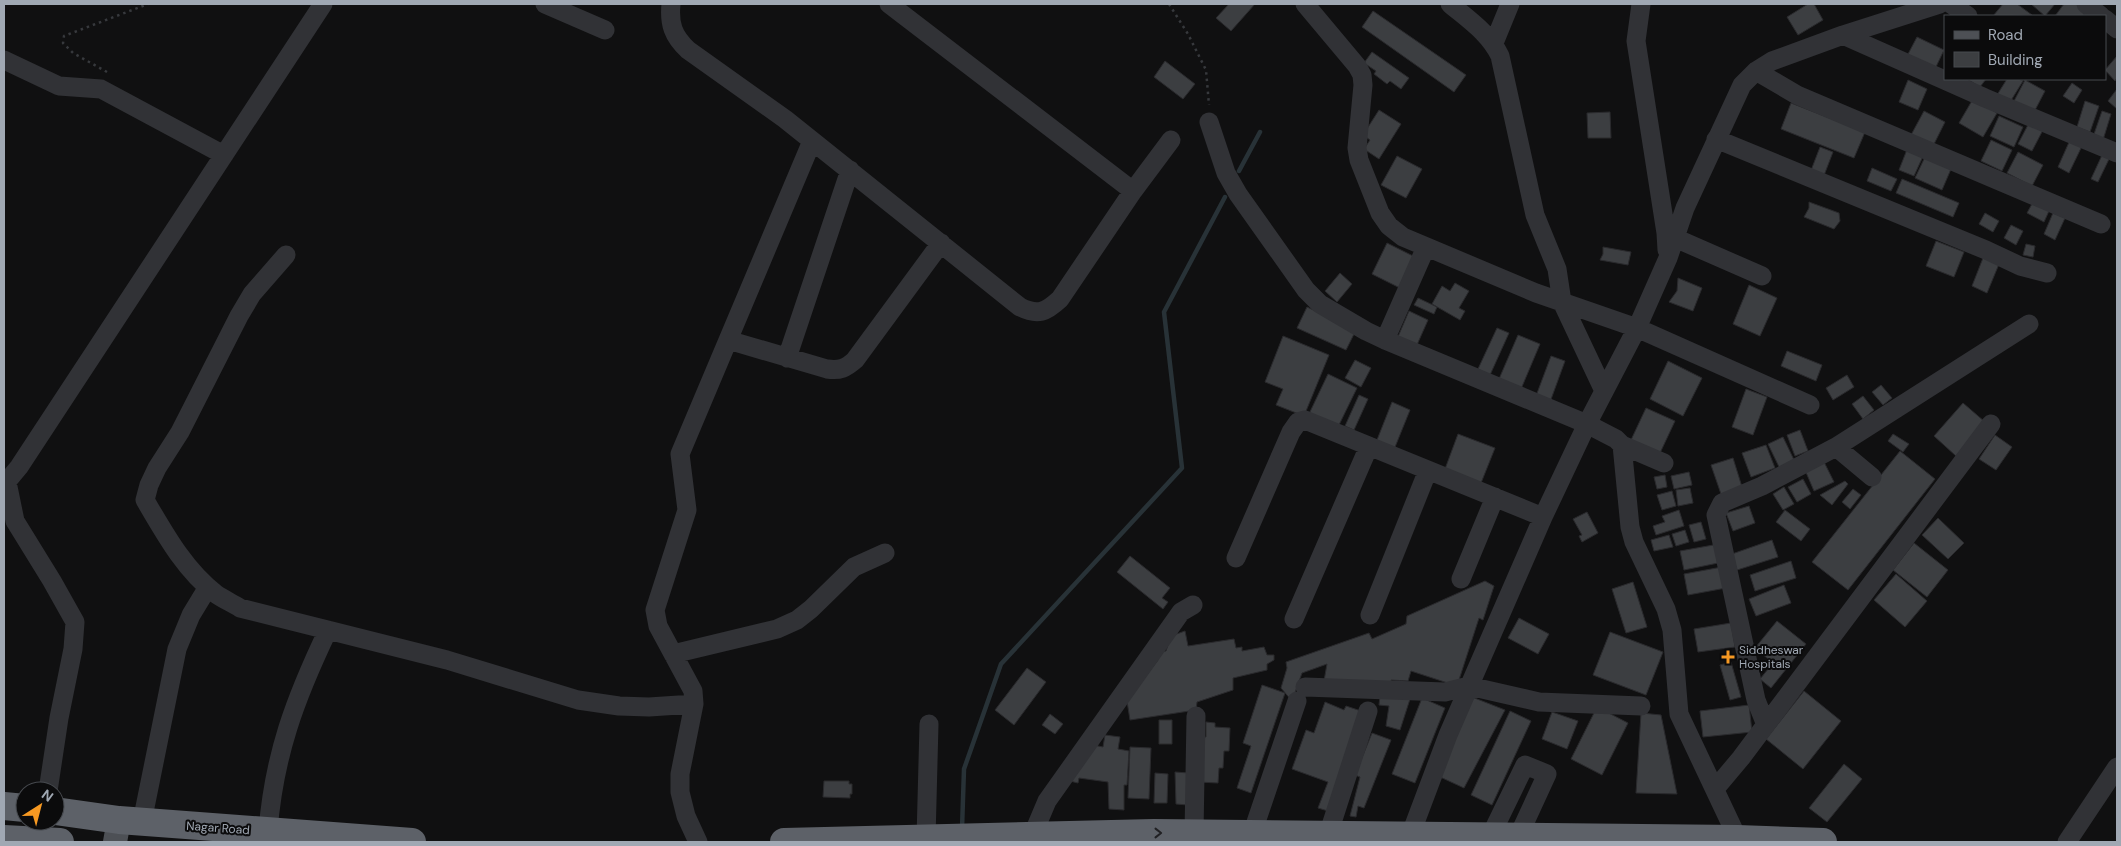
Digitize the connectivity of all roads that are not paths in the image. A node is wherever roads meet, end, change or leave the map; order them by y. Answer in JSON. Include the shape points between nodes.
{"nodes":[{"id":1,"x":323,"y":4,"type":"edge"},
{"id":2,"x":545,"y":4,"type":"edge"},
{"id":3,"x":671,"y":4,"type":"edge"},
{"id":4,"x":889,"y":4,"type":"edge"},
{"id":5,"x":1305,"y":4,"type":"edge"},
{"id":6,"x":1450,"y":4,"type":"edge"},
{"id":7,"x":1641,"y":4,"type":"edge"},
{"id":8,"x":1940,"y":4,"type":"edge"},
{"id":9,"x":1951,"y":4,"type":"edge"},
{"id":10,"x":2086,"y":4,"type":"edge"},
{"id":11,"x":1508,"y":5,"type":"edge"},
{"id":12,"x":1922,"y":7,"type":"edge"},
{"id":13,"x":1967,"y":15,"type":"edge"},
{"id":14,"x":2100,"y":15,"type":"edge"},
{"id":15,"x":2106,"y":20,"type":"edge"},
{"id":16,"x":2117,"y":29,"type":"edge"},
{"id":17,"x":605,"y":30,"type":"dead end"},
{"id":18,"x":1843,"y":35,"type":"junction"},
{"id":19,"x":1494,"y":43,"type":"junction"},
{"id":20,"x":4,"y":60,"type":"edge"},
{"id":21,"x":1756,"y":71,"type":"junction"},
{"id":22,"x":1209,"y":122,"type":"road end"},
{"id":23,"x":1716,"y":139,"type":"junction"},
{"id":24,"x":1171,"y":140,"type":"dead end"},
{"id":25,"x":812,"y":141,"type":"junction"},
{"id":26,"x":2117,"y":153,"type":"edge"},
{"id":27,"x":224,"y":155,"type":"junction"},
{"id":28,"x":850,"y":170,"type":"junction"},
{"id":29,"x":1133,"y":191,"type":"junction"},
{"id":30,"x":2102,"y":224,"type":"dead end"},
{"id":31,"x":1675,"y":238,"type":"junction"},
{"id":32,"x":941,"y":244,"type":"junction"},
{"id":33,"x":1426,"y":247,"type":"junction"},
{"id":34,"x":286,"y":255,"type":"dead end"},
{"id":35,"x":1668,"y":258,"type":"junction"},
{"id":36,"x":2047,"y":274,"type":"dead end"},
{"id":37,"x":1762,"y":276,"type":"dead end"},
{"id":38,"x":1562,"y":302,"type":"junction"},
{"id":39,"x":2030,"y":324,"type":"dead end"},
{"id":40,"x":1637,"y":328,"type":"junction"},
{"id":41,"x":728,"y":340,"type":"junction"},
{"id":42,"x":1385,"y":340,"type":"junction"},
{"id":43,"x":788,"y":358,"type":"junction"},
{"id":44,"x":1604,"y":392,"type":"junction"},
{"id":45,"x":1810,"y":405,"type":"dead end"},
{"id":46,"x":1588,"y":424,"type":"junction"},
{"id":47,"x":1991,"y":424,"type":"dead end"},
{"id":48,"x":1622,"y":445,"type":"junction"},
{"id":49,"x":1369,"y":446,"type":"junction"},
{"id":50,"x":1836,"y":447,"type":"junction"},
{"id":51,"x":1664,"y":462,"type":"dead end"},
{"id":52,"x":1428,"y":470,"type":"junction"},
{"id":53,"x":1872,"y":477,"type":"dead end"},
{"id":54,"x":5,"y":484,"type":"edge"},
{"id":55,"x":1494,"y":497,"type":"junction"},
{"id":56,"x":1543,"y":517,"type":"junction"},
{"id":57,"x":885,"y":553,"type":"dead end"},
{"id":58,"x":1236,"y":558,"type":"dead end"},
{"id":59,"x":1461,"y":579,"type":"dead end"},
{"id":60,"x":208,"y":587,"type":"junction"},
{"id":61,"x":1193,"y":605,"type":"dead end"},
{"id":62,"x":1370,"y":615,"type":"dead end"},
{"id":63,"x":1294,"y":619,"type":"dead end"},
{"id":64,"x":328,"y":630,"type":"junction"},
{"id":65,"x":673,"y":654,"type":"junction"},
{"id":66,"x":1469,"y":686,"type":"junction"},
{"id":67,"x":694,"y":704,"type":"junction"},
{"id":68,"x":1640,"y":706,"type":"dead end"},
{"id":69,"x":1368,"y":712,"type":"dead end"},
{"id":70,"x":1196,"y":716,"type":"dead end"},
{"id":71,"x":929,"y":724,"type":"dead end"},
{"id":72,"x":1766,"y":725,"type":"junction"},
{"id":73,"x":2117,"y":766,"type":"edge"},
{"id":74,"x":50,"y":781,"type":"edge"},
{"id":75,"x":1715,"y":789,"type":"junction"},
{"id":76,"x":65,"y":813,"type":"edge"},
{"id":77,"x":125,"y":828,"type":"edge"},
{"id":78,"x":268,"y":832,"type":"junction"},
{"id":79,"x":1194,"y":834,"type":"junction"},
{"id":80,"x":1252,"y":834,"type":"junction"},
{"id":81,"x":1328,"y":835,"type":"junction"},
{"id":82,"x":1030,"y":836,"type":"junction"},
{"id":83,"x":1410,"y":836,"type":"junction"},
{"id":84,"x":1490,"y":837,"type":"junction"},
{"id":85,"x":1518,"y":837,"type":"junction"},
{"id":86,"x":4,"y":839,"type":"edge"},
{"id":87,"x":926,"y":839,"type":"junction"},
{"id":88,"x":1738,"y":839,"type":"junction"},
{"id":89,"x":1769,"y":841,"type":"edge"},
{"id":90,"x":60,"y":842,"type":"edge"},
{"id":91,"x":412,"y":842,"type":"edge"},
{"id":92,"x":698,"y":842,"type":"edge"},
{"id":93,"x":784,"y":842,"type":"edge"},
{"id":94,"x":1823,"y":842,"type":"edge"},
{"id":95,"x":2067,"y":842,"type":"edge"}],
"edges":[{"from":1,"to":27,"type":"street"},
{"from":2,"to":17,"type":"street"},
{"from":3,"to":25,"type":"street","via":[[672,30],[678,41]]},
{"from":4,"to":29,"type":"street"},
{"from":5,"to":33,"type":"street","via":[[1358,66],[1362,75],[1357,148],[1380,213],[1403,237]]},
{"from":6,"to":19,"type":"street"},
{"from":7,"to":35,"type":"street","via":[[1636,41]]},
{"from":8,"to":12,"type":"street"},
{"from":9,"to":13,"type":"street"},
{"from":10,"to":14,"type":"street"},
{"from":11,"to":19,"type":"street"},
{"from":12,"to":18,"type":"street"},
{"from":15,"to":16,"type":"street"},
{"from":18,"to":21,"type":"street","via":[[1772,61]]},
{"from":18,"to":26,"type":"street"},
{"from":19,"to":38,"type":"street","via":[[1500,56],[1535,216],[1557,269]]},
{"from":20,"to":27,"type":"street","via":[[59,86],[101,89]]},
{"from":21,"to":23,"type":"street","via":[[1742,85]]},
{"from":21,"to":30,"type":"street","via":[[1797,95]]},
{"from":22,"to":42,"type":"street","via":[[1226,173],[1238,194],[1306,290],[1320,304]]},
{"from":23,"to":31,"type":"street"},
{"from":23,"to":36,"type":"street","via":[[2020,266]]},
{"from":24,"to":29,"type":"street"},
{"from":25,"to":28,"type":"street"},
{"from":25,"to":41,"type":"street"},
{"from":27,"to":54,"type":"street","via":[[25,459]]},
{"from":28,"to":32,"type":"street"},
{"from":28,"to":43,"type":"street"},
{"from":29,"to":32,"type":"street","via":[[1060,299],[1051,308],[1040,312],[1031,313],[1020,307]]},
{"from":31,"to":35,"type":"street"},
{"from":31,"to":37,"type":"street"},
{"from":32,"to":43,"type":"street","via":[[846,368],[827,369]]},
{"from":33,"to":38,"type":"street"},
{"from":33,"to":42,"type":"street"},
{"from":34,"to":60,"type":"street","via":[[252,294],[239,316],[180,432],[157,468],[145,500],[166,537],[192,572]]},
{"from":35,"to":40,"type":"street"},
{"from":38,"to":40,"type":"street"},
{"from":38,"to":44,"type":"street"},
{"from":39,"to":50,"type":"street"},
{"from":40,"to":44,"type":"street"},
{"from":40,"to":45,"type":"street"},
{"from":41,"to":43,"type":"street"},
{"from":41,"to":65,"type":"street","via":[[680,454],[687,510],[655,610],[658,626]]},
{"from":42,"to":46,"type":"street"},
{"from":44,"to":46,"type":"street"},
{"from":46,"to":48,"type":"street"},
{"from":46,"to":56,"type":"street"},
{"from":47,"to":72,"type":"street"},
{"from":48,"to":51,"type":"street"},
{"from":48,"to":75,"type":"street","via":[[1634,542],[1666,609],[1672,630],[1679,714]]},
{"from":49,"to":52,"type":"street"},
{"from":49,"to":58,"type":"street","via":[[1306,420],[1298,422]]},
{"from":49,"to":63,"type":"street"},
{"from":50,"to":53,"type":"street"},
{"from":50,"to":72,"type":"street","via":[[1762,486],[1729,499],[1722,503],[1716,515],[1756,700]]},
{"from":52,"to":55,"type":"street"},
{"from":52,"to":62,"type":"street"},
{"from":54,"to":74,"type":"street","via":[[14,522],[75,622]]},
{"from":55,"to":56,"type":"street"},
{"from":55,"to":59,"type":"street"},
{"from":56,"to":66,"type":"street"},
{"from":57,"to":65,"type":"street","via":[[854,567],[796,620],[777,629]]},
{"from":60,"to":64,"type":"street","via":[[240,608]]},
{"from":60,"to":77,"type":"street","via":[[191,615],[177,649]]},
{"from":61,"to":82,"type":"street","via":[[1181,612],[1047,801]]},
{"from":64,"to":67,"type":"street","via":[[447,660],[578,700],[619,706]]},
{"from":64,"to":78,"type":"street","via":[[289,722],[276,770]]},
{"from":65,"to":67,"type":"street","via":[[687,677]]},
{"from":66,"to":68,"type":"street","via":[[1539,702]]},
{"from":66,"to":80,"type":"street","via":[[1445,692],[1301,694]]},
{"from":66,"to":83,"type":"street"},
{"from":67,"to":92,"type":"street","via":[[680,774],[680,792]]},
{"from":69,"to":81,"type":"street"},
{"from":70,"to":79,"type":"street"},
{"from":71,"to":87,"type":"street"},
{"from":72,"to":75,"type":"street"},
{"from":73,"to":95,"type":"street"},
{"from":75,"to":88,"type":"street"},
{"from":76,"to":77,"type":"highway","name":"Nagar Road"},
{"from":77,"to":78,"type":"highway","name":"Nagar Road"},
{"from":78,"to":91,"type":"highway","name":"Nagar Road"},
{"from":79,"to":80,"type":"highway"},
{"from":82,"to":79,"type":"highway","one_way":true},
{"from":80,"to":81,"type":"highway"},
{"from":81,"to":83,"type":"highway"},
{"from":82,"to":87,"type":"highway"},
{"from":83,"to":84,"type":"highway"},
{"from":84,"to":85,"type":"highway"},
{"from":84,"to":85,"type":"street","via":[[1525,765],[1547,774]]},
{"from":85,"to":88,"type":"highway"},
{"from":86,"to":90,"type":"highway"},
{"from":87,"to":93,"type":"highway"},
{"from":88,"to":89,"type":"highway"},
{"from":89,"to":94,"type":"highway"}]}
